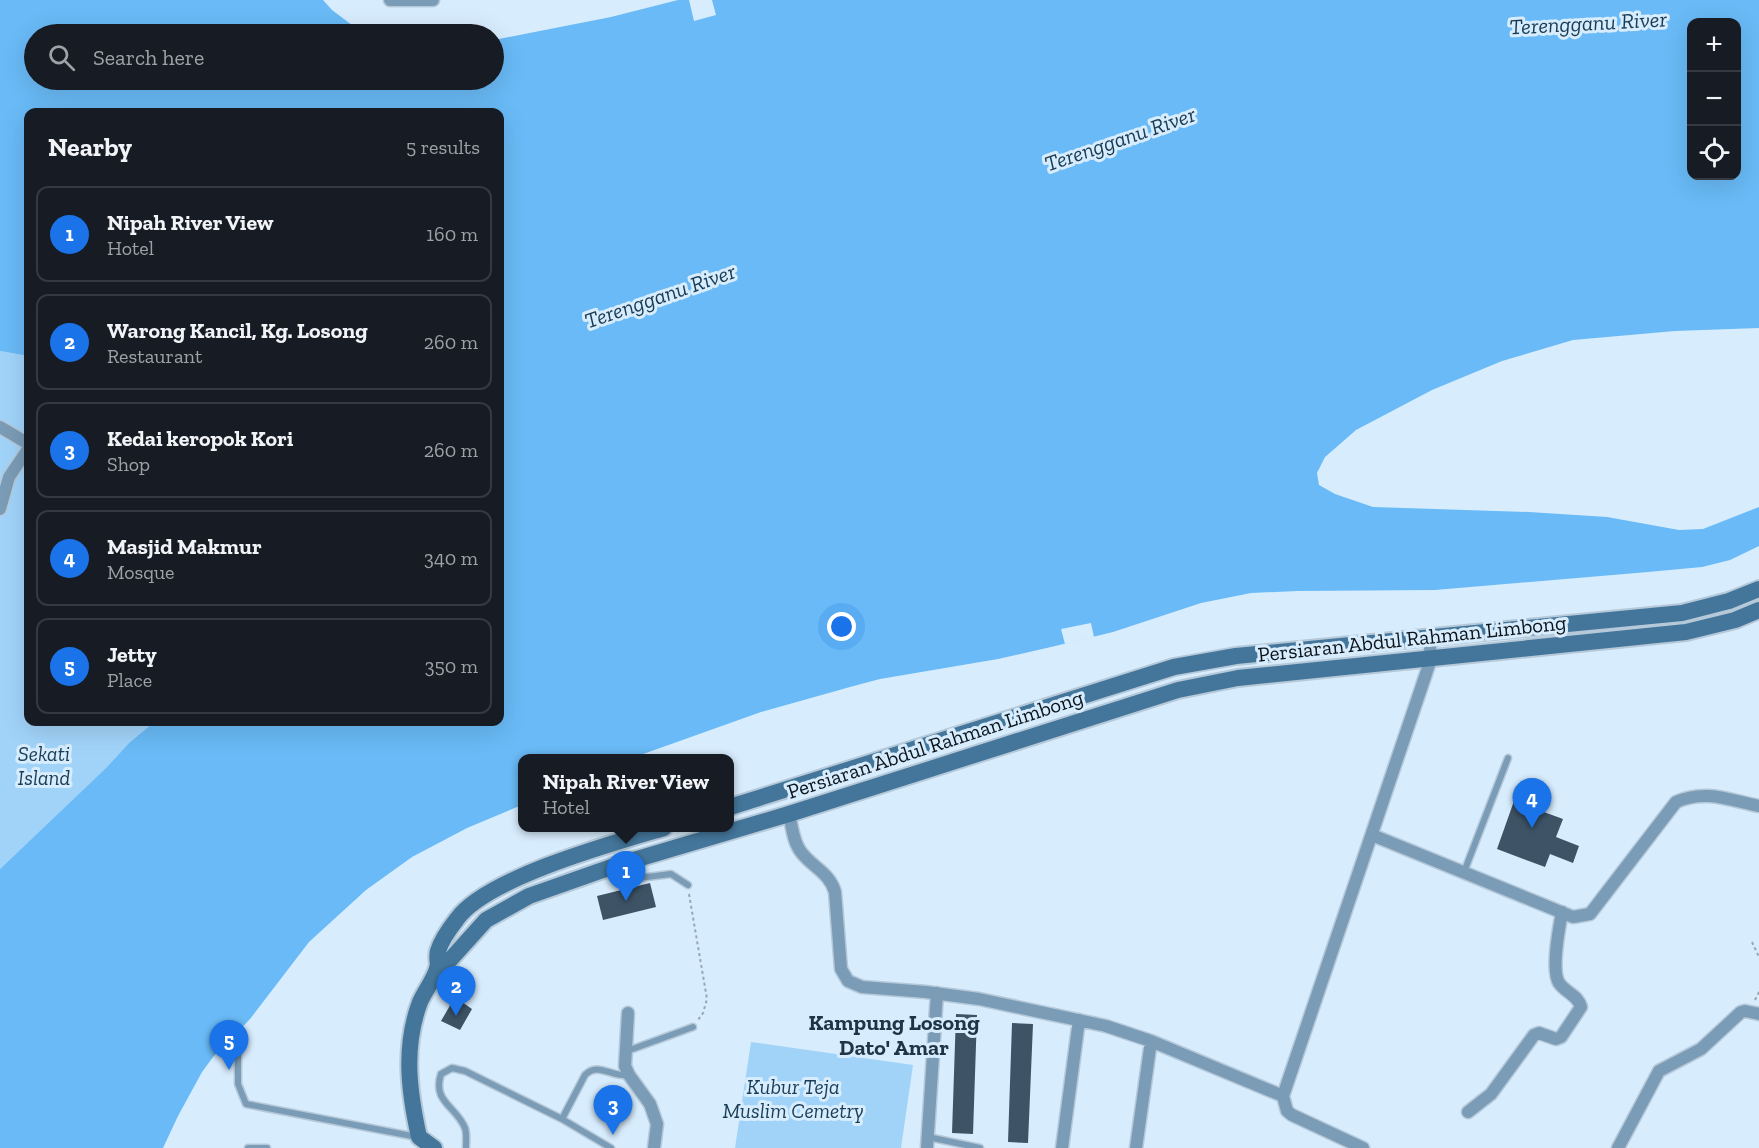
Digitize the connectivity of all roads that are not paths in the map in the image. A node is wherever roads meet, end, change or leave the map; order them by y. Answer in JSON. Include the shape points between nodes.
{"nodes":[{"id":1,"x":390,"y":0,"type":"edge"},
{"id":2,"x":434,"y":0,"type":"edge"},
{"id":3,"x":0,"y":427,"type":"edge"},
{"id":4,"x":24,"y":441,"type":"edge"},
{"id":5,"x":24,"y":454,"type":"edge"},
{"id":6,"x":0,"y":508,"type":"edge"},
{"id":7,"x":1759,"y":589,"type":"edge"},
{"id":8,"x":1759,"y":610,"type":"edge"},
{"id":9,"x":1429,"y":637,"type":"junction"},
{"id":10,"x":1431,"y":658,"type":"junction"},
{"id":11,"x":1508,"y":758,"type":"dead end"},
{"id":12,"x":734,"y":805,"type":"edge"},
{"id":13,"x":1759,"y":806,"type":"edge"},
{"id":14,"x":789,"y":814,"type":"junction"},
{"id":15,"x":734,"y":831,"type":"edge"},
{"id":16,"x":651,"y":832,"type":"edge"},
{"id":17,"x":729,"y":832,"type":"edge"},
{"id":18,"x":1372,"y":835,"type":"junction"},
{"id":19,"x":617,"y":866,"type":"junction"},
{"id":20,"x":1464,"y":872,"type":"junction"},
{"id":21,"x":688,"y":885,"type":"road end"},
{"id":22,"x":1562,"y":912,"type":"junction"},
{"id":23,"x":437,"y":968,"type":"junction"},
{"id":24,"x":937,"y":993,"type":"junction"},
{"id":25,"x":628,"y":1013,"type":"dead end"},
{"id":26,"x":1759,"y":1014,"type":"edge"},
{"id":27,"x":1078,"y":1020,"type":"junction"},
{"id":28,"x":693,"y":1027,"type":"road end"},
{"id":29,"x":1151,"y":1041,"type":"junction"},
{"id":30,"x":238,"y":1043,"type":"dead end"},
{"id":31,"x":626,"y":1051,"type":"junction"},
{"id":32,"x":628,"y":1075,"type":"junction"},
{"id":33,"x":1283,"y":1096,"type":"junction"},
{"id":34,"x":1468,"y":1112,"type":"dead end"},
{"id":35,"x":562,"y":1119,"type":"junction"},
{"id":36,"x":928,"y":1143,"type":"edge"},
{"id":37,"x":426,"y":1145,"type":"edge"},
{"id":38,"x":248,"y":1148,"type":"edge"},
{"id":39,"x":267,"y":1148,"type":"edge"},
{"id":40,"x":466,"y":1148,"type":"edge"},
{"id":41,"x":611,"y":1148,"type":"edge"},
{"id":42,"x":654,"y":1148,"type":"edge"},
{"id":43,"x":981,"y":1148,"type":"edge"},
{"id":44,"x":1062,"y":1148,"type":"edge"},
{"id":45,"x":1136,"y":1148,"type":"edge"},
{"id":46,"x":1363,"y":1148,"type":"edge"},
{"id":47,"x":1618,"y":1148,"type":"edge"}],
"edges":[{"from":1,"to":2,"type":"street"},
{"from":3,"to":4,"type":"street"},
{"from":5,"to":6,"type":"street","via":[[9,477]]},
{"from":7,"to":9,"type":"street","name":"Persiaran Abdul Rahman Limbong","via":[[1729,602],[1682,613]]},
{"from":8,"to":10,"type":"street","name":"Persiaran Abdul Rahman Limbong","via":[[1686,632]]},
{"from":9,"to":10,"type":"street"},
{"from":9,"to":12,"type":"street","name":"Persiaran Abdul Rahman Limbong","via":[[1236,656],[1174,667]]},
{"from":10,"to":14,"type":"street","name":"Persiaran Abdul Rahman Limbong","via":[[1238,678],[1178,690]]},
{"from":10,"to":18,"type":"street"},
{"from":11,"to":20,"type":"lane"},
{"from":13,"to":22,"type":"street","via":[[1701,794],[1676,802],[1590,914],[1573,917]]},
{"from":14,"to":15,"type":"street","name":"Persiaran Abdul Rahman Limbong"},
{"from":14,"to":24,"type":"street","via":[[801,852],[833,884],[836,892],[841,969],[848,981],[862,987]]},
{"from":16,"to":23,"type":"street","via":[[584,853],[502,885],[474,901],[457,918],[438,951]]},
{"from":17,"to":19,"type":"street","name":"Persiaran Abdul Rahman Limbong"},
{"from":18,"to":20,"type":"street"},
{"from":18,"to":33,"type":"street"},
{"from":19,"to":21,"type":"lane","via":[[622,878],[671,874]]},
{"from":19,"to":23,"type":"street","name":"Persiaran Abdul Rahman Limbong","via":[[510,905],[486,920],[450,960]]},
{"from":20,"to":22,"type":"street"},
{"from":22,"to":34,"type":"street","via":[[1555,975],[1560,985],[1579,999],[1581,1007],[1561,1037],[1534,1035],[1491,1094]]},
{"from":23,"to":37,"type":"street","via":[[415,1018],[408,1062],[412,1100]]},
{"from":24,"to":27,"type":"street"},
{"from":24,"to":36,"type":"street"},
{"from":25,"to":31,"type":"street"},
{"from":26,"to":47,"type":"street","via":[[1741,1012],[1701,1049],[1659,1071]]},
{"from":27,"to":29,"type":"street"},
{"from":27,"to":44,"type":"street"},
{"from":28,"to":31,"type":"lane"},
{"from":29,"to":33,"type":"street"},
{"from":29,"to":45,"type":"street"},
{"from":30,"to":37,"type":"lane","via":[[238,1084],[246,1104]]},
{"from":31,"to":32,"type":"street"},
{"from":32,"to":35,"type":"lane","via":[[619,1077],[595,1068],[590,1070]]},
{"from":32,"to":42,"type":"street","via":[[650,1104],[657,1124]]},
{"from":33,"to":46,"type":"street","via":[[1292,1115]]},
{"from":35,"to":40,"type":"lane","via":[[452,1068],[441,1074],[437,1086],[466,1129]]},
{"from":35,"to":41,"type":"lane"},
{"from":36,"to":43,"type":"lane"},
{"from":38,"to":39,"type":"lane"}]}
